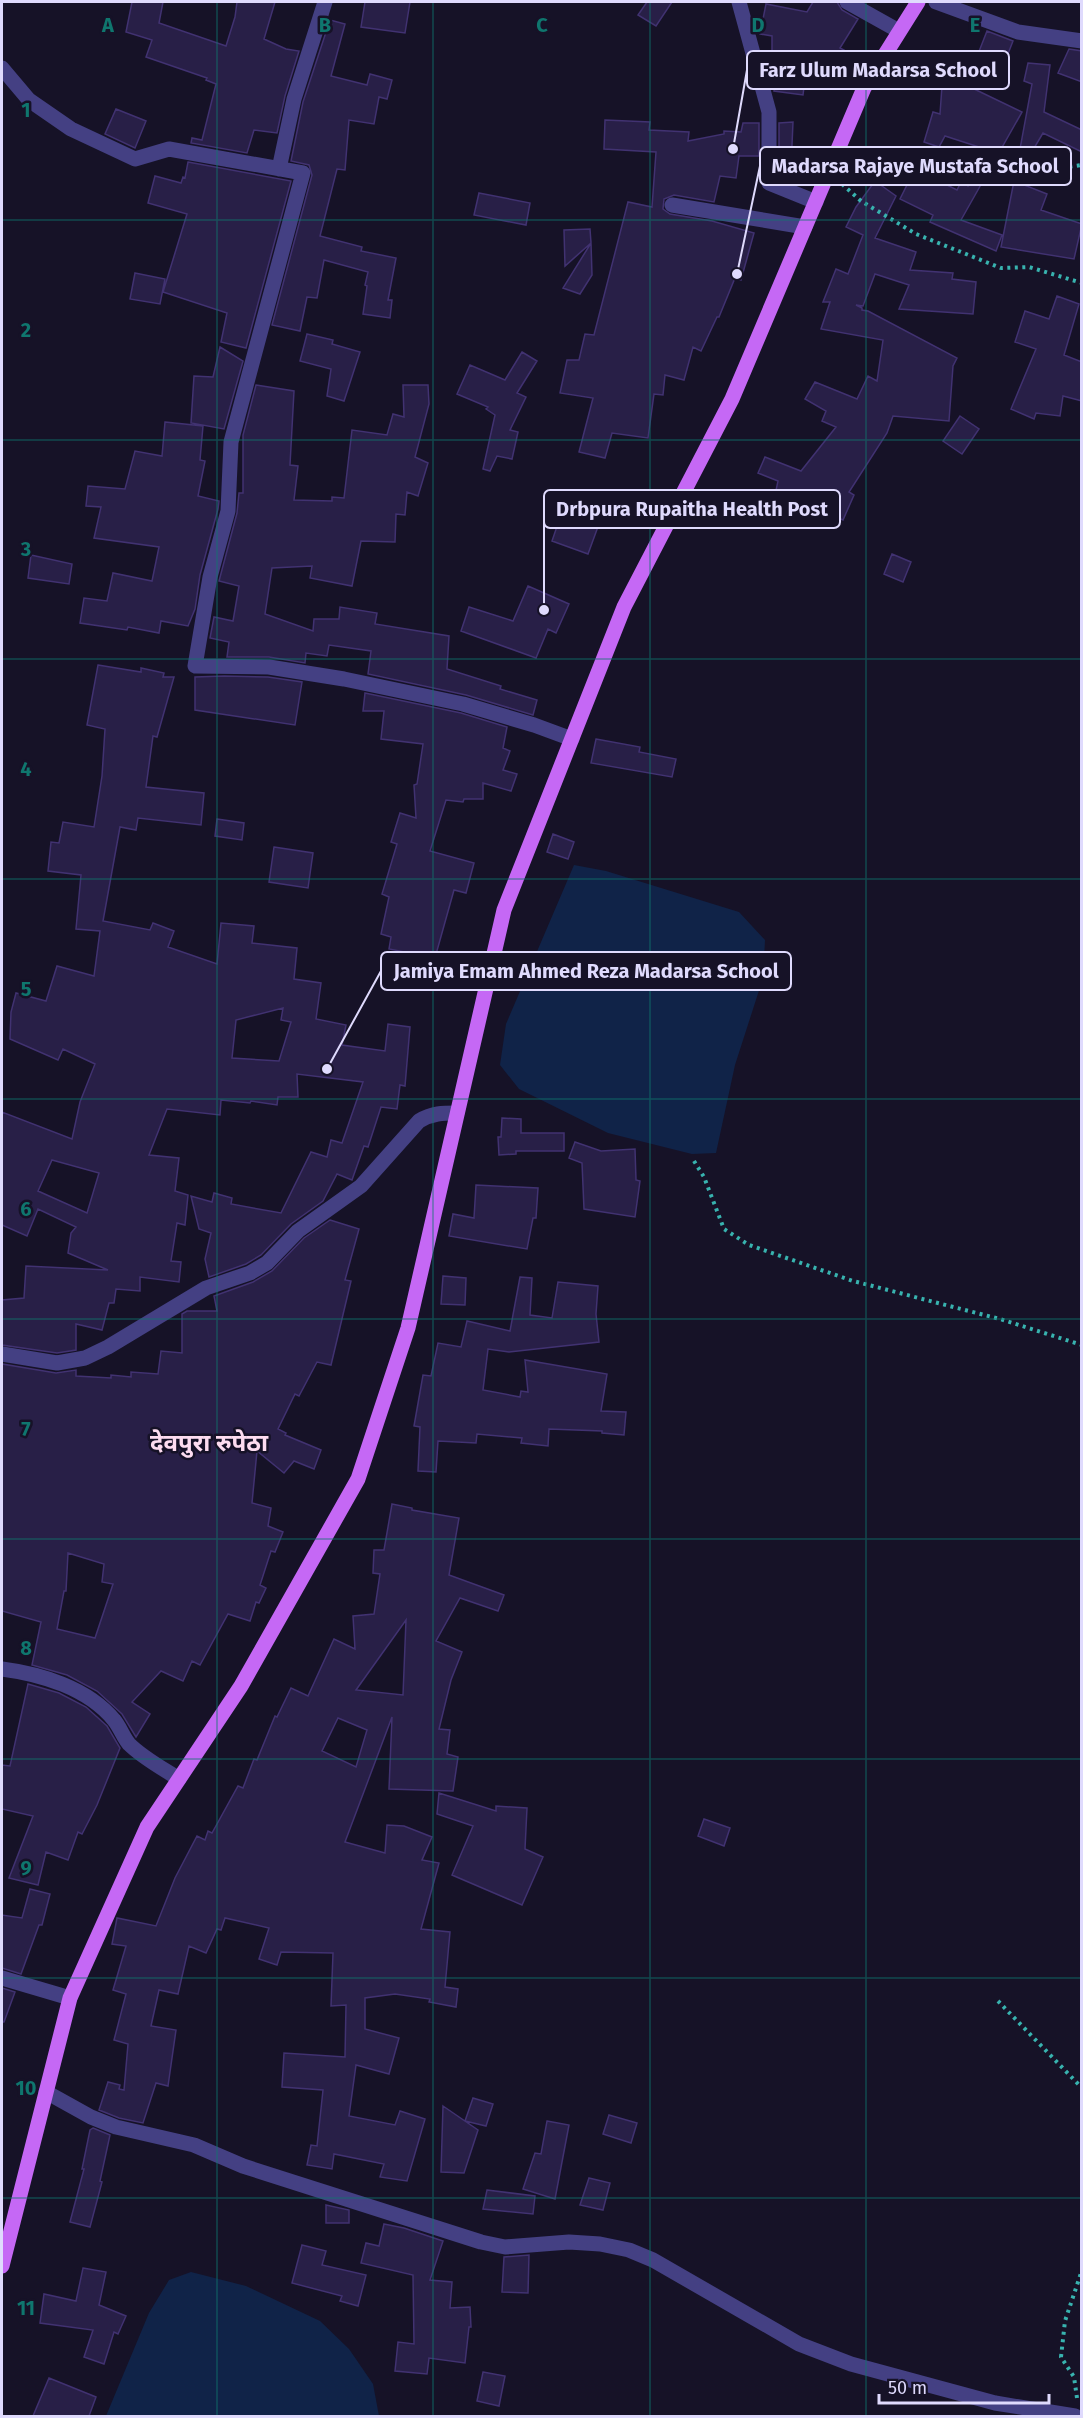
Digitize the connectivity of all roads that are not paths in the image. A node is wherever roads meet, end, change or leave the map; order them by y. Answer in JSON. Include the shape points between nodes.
{"nodes":[{"id":1,"x":325,"y":2,"type":"edge"},
{"id":2,"x":739,"y":2,"type":"edge"},
{"id":3,"x":847,"y":2,"type":"edge"},
{"id":4,"x":918,"y":2,"type":"edge"},
{"id":5,"x":936,"y":2,"type":"edge"},
{"id":6,"x":899,"y":31,"type":"junction"},
{"id":7,"x":1082,"y":41,"type":"edge"},
{"id":8,"x":2,"y":68,"type":"edge"},
{"id":9,"x":279,"y":169,"type":"junction"},
{"id":10,"x":816,"y":202,"type":"junction"},
{"id":11,"x":672,"y":205,"type":"dead end"},
{"id":12,"x":805,"y":227,"type":"junction"},
{"id":13,"x":572,"y":739,"type":"junction"},
{"id":14,"x":457,"y":1113,"type":"junction"},
{"id":15,"x":2,"y":1354,"type":"edge"},
{"id":16,"x":2,"y":1669,"type":"edge"},
{"id":17,"x":179,"y":1779,"type":"junction"},
{"id":18,"x":2,"y":1978,"type":"edge"},
{"id":19,"x":70,"y":1998,"type":"junction"},
{"id":20,"x":46,"y":2092,"type":"junction"},
{"id":21,"x":2,"y":2266,"type":"edge"},
{"id":22,"x":1077,"y":2412,"type":"edge"}],
"edges":[{"from":1,"to":9,"type":"street","via":[[294,99]]},
{"from":2,"to":10,"type":"street","via":[[769,112],[769,183]]},
{"from":3,"to":6,"type":"street"},
{"from":4,"to":6,"type":"main road"},
{"from":5,"to":7,"type":"street","via":[[1018,32]]},
{"from":6,"to":10,"type":"main road","via":[[864,88]]},
{"from":8,"to":9,"type":"street","via":[[29,100],[71,129],[135,159],[169,149]]},
{"from":9,"to":13,"type":"street","via":[[303,173],[231,442],[228,511],[210,578],[195,666],[268,667],[344,679],[463,704]]},
{"from":10,"to":12,"type":"main road"},
{"from":11,"to":12,"type":"street"},
{"from":12,"to":13,"type":"main road","via":[[732,399],[624,607]]},
{"from":13,"to":14,"type":"main road","via":[[504,910]]},
{"from":14,"to":15,"type":"street","via":[[440,1113],[419,1121],[361,1186],[298,1231],[267,1263],[250,1274],[206,1288],[85,1358],[57,1363]]},
{"from":14,"to":17,"type":"main road","via":[[408,1328],[358,1479],[241,1686]]},
{"from":16,"to":17,"type":"street","via":[[42,1678],[95,1701],[115,1721],[127,1742]]},
{"from":17,"to":19,"type":"main road","via":[[147,1827]]},
{"from":18,"to":19,"type":"street"},
{"from":19,"to":20,"type":"main road"},
{"from":20,"to":21,"type":"main road"},
{"from":20,"to":22,"type":"street","via":[[116,2127],[194,2145],[243,2166],[481,2242],[505,2247],[569,2242],[629,2250],[799,2344],[851,2364],[995,2403]]}]}
